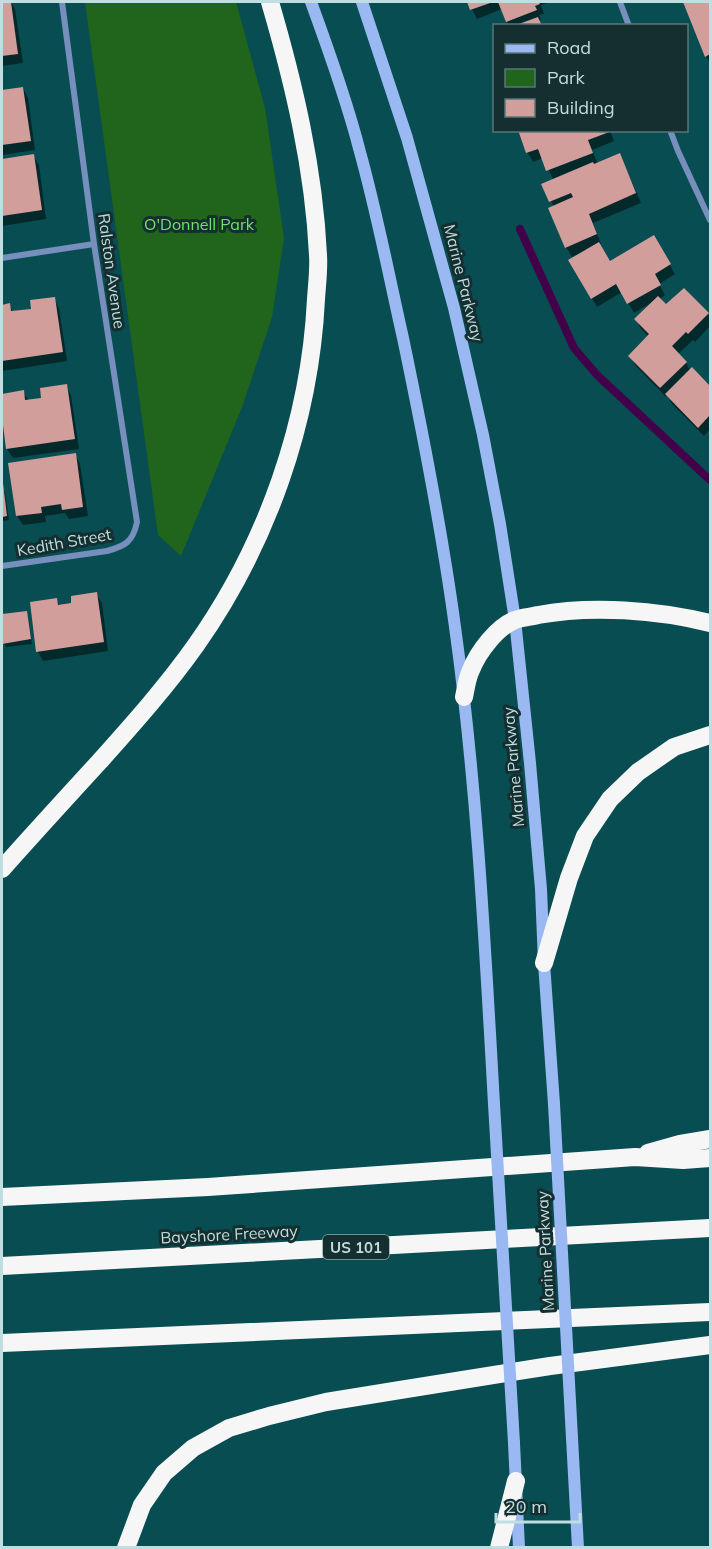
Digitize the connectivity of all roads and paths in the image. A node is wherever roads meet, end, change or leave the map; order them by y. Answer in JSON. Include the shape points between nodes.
{"nodes":[{"id":1,"x":62,"y":2,"type":"edge"},
{"id":2,"x":270,"y":2,"type":"edge"},
{"id":3,"x":311,"y":2,"type":"edge"},
{"id":4,"x":362,"y":2,"type":"edge"},
{"id":5,"x":620,"y":2,"type":"edge"},
{"id":6,"x":628,"y":24,"type":"edge"},
{"id":7,"x":671,"y":132,"type":"edge"},
{"id":8,"x":711,"y":220,"type":"edge"},
{"id":9,"x":94,"y":244,"type":"junction"},
{"id":10,"x":2,"y":258,"type":"edge"},
{"id":11,"x":129,"y":541,"type":"joint"},
{"id":12,"x":2,"y":567,"type":"edge"},
{"id":13,"x":515,"y":620,"type":"junction"},
{"id":14,"x":711,"y":622,"type":"edge"},
{"id":15,"x":464,"y":696,"type":"junction"},
{"id":16,"x":711,"y":735,"type":"edge"},
{"id":17,"x":2,"y":869,"type":"edge"},
{"id":18,"x":544,"y":963,"type":"junction"},
{"id":19,"x":711,"y":1139,"type":"edge"},
{"id":20,"x":635,"y":1157,"type":"junction"},
{"id":21,"x":711,"y":1158,"type":"edge"},
{"id":22,"x":2,"y":1197,"type":"edge"},
{"id":23,"x":711,"y":1228,"type":"edge"},
{"id":24,"x":2,"y":1266,"type":"edge"},
{"id":25,"x":711,"y":1312,"type":"edge"},
{"id":26,"x":2,"y":1343,"type":"edge"},
{"id":27,"x":711,"y":1345,"type":"edge"},
{"id":28,"x":516,"y":1481,"type":"junction"},
{"id":29,"x":126,"y":1548,"type":"edge"},
{"id":30,"x":499,"y":1548,"type":"edge"},
{"id":31,"x":519,"y":1548,"type":"edge"},
{"id":32,"x":578,"y":1548,"type":"edge"}],
"edges":[{"from":1,"to":9,"type":"street","name":"Ralston Avenue"},
{"from":2,"to":17,"type":"highway","via":[[302,131],[318,256],[307,381],[292,444],[249,554],[197,644],[128,730]]},
{"from":3,"to":15,"type":"main road","via":[[360,151],[380,230],[430,476]]},
{"from":4,"to":13,"type":"main road","name":"Marine Parkway","via":[[407,138],[454,308],[485,447]]},
{"from":5,"to":6,"type":"street"},
{"from":7,"to":8,"type":"street"},
{"from":9,"to":10,"type":"street"},
{"from":9,"to":11,"type":"street","name":"Ralston Avenue","via":[[137,522]]},
{"from":11,"to":12,"type":"street","name":"Kedith Street","via":[[107,551]]},
{"from":13,"to":14,"type":"highway","via":[[562,611],[610,610]]},
{"from":13,"to":15,"type":"highway","via":[[496,633],[482,650]]},
{"from":13,"to":18,"type":"main road","name":"Marine Parkway","via":[[541,889]]},
{"from":15,"to":28,"type":"main road","bridge":true,"via":[[480,874]]},
{"from":16,"to":18,"type":"highway","via":[[674,747],[638,772],[610,799],[585,836]]},
{"from":18,"to":32,"type":"main road","name":"Marine Parkway","bridge":true},
{"from":19,"to":20,"type":"highway"},
{"from":20,"to":21,"type":"highway"},
{"from":20,"to":22,"type":"highway","via":[[220,1187]]},
{"from":23,"to":24,"type":"highway","name":"Bayshore Freeway","number":"US 101"},
{"from":25,"to":26,"type":"highway"},
{"from":27,"to":29,"type":"highway","via":[[400,1390],[315,1405],[229,1428],[193,1448],[164,1473],[142,1505]]},
{"from":28,"to":30,"type":"highway"},
{"from":28,"to":31,"type":"main road"}]}
